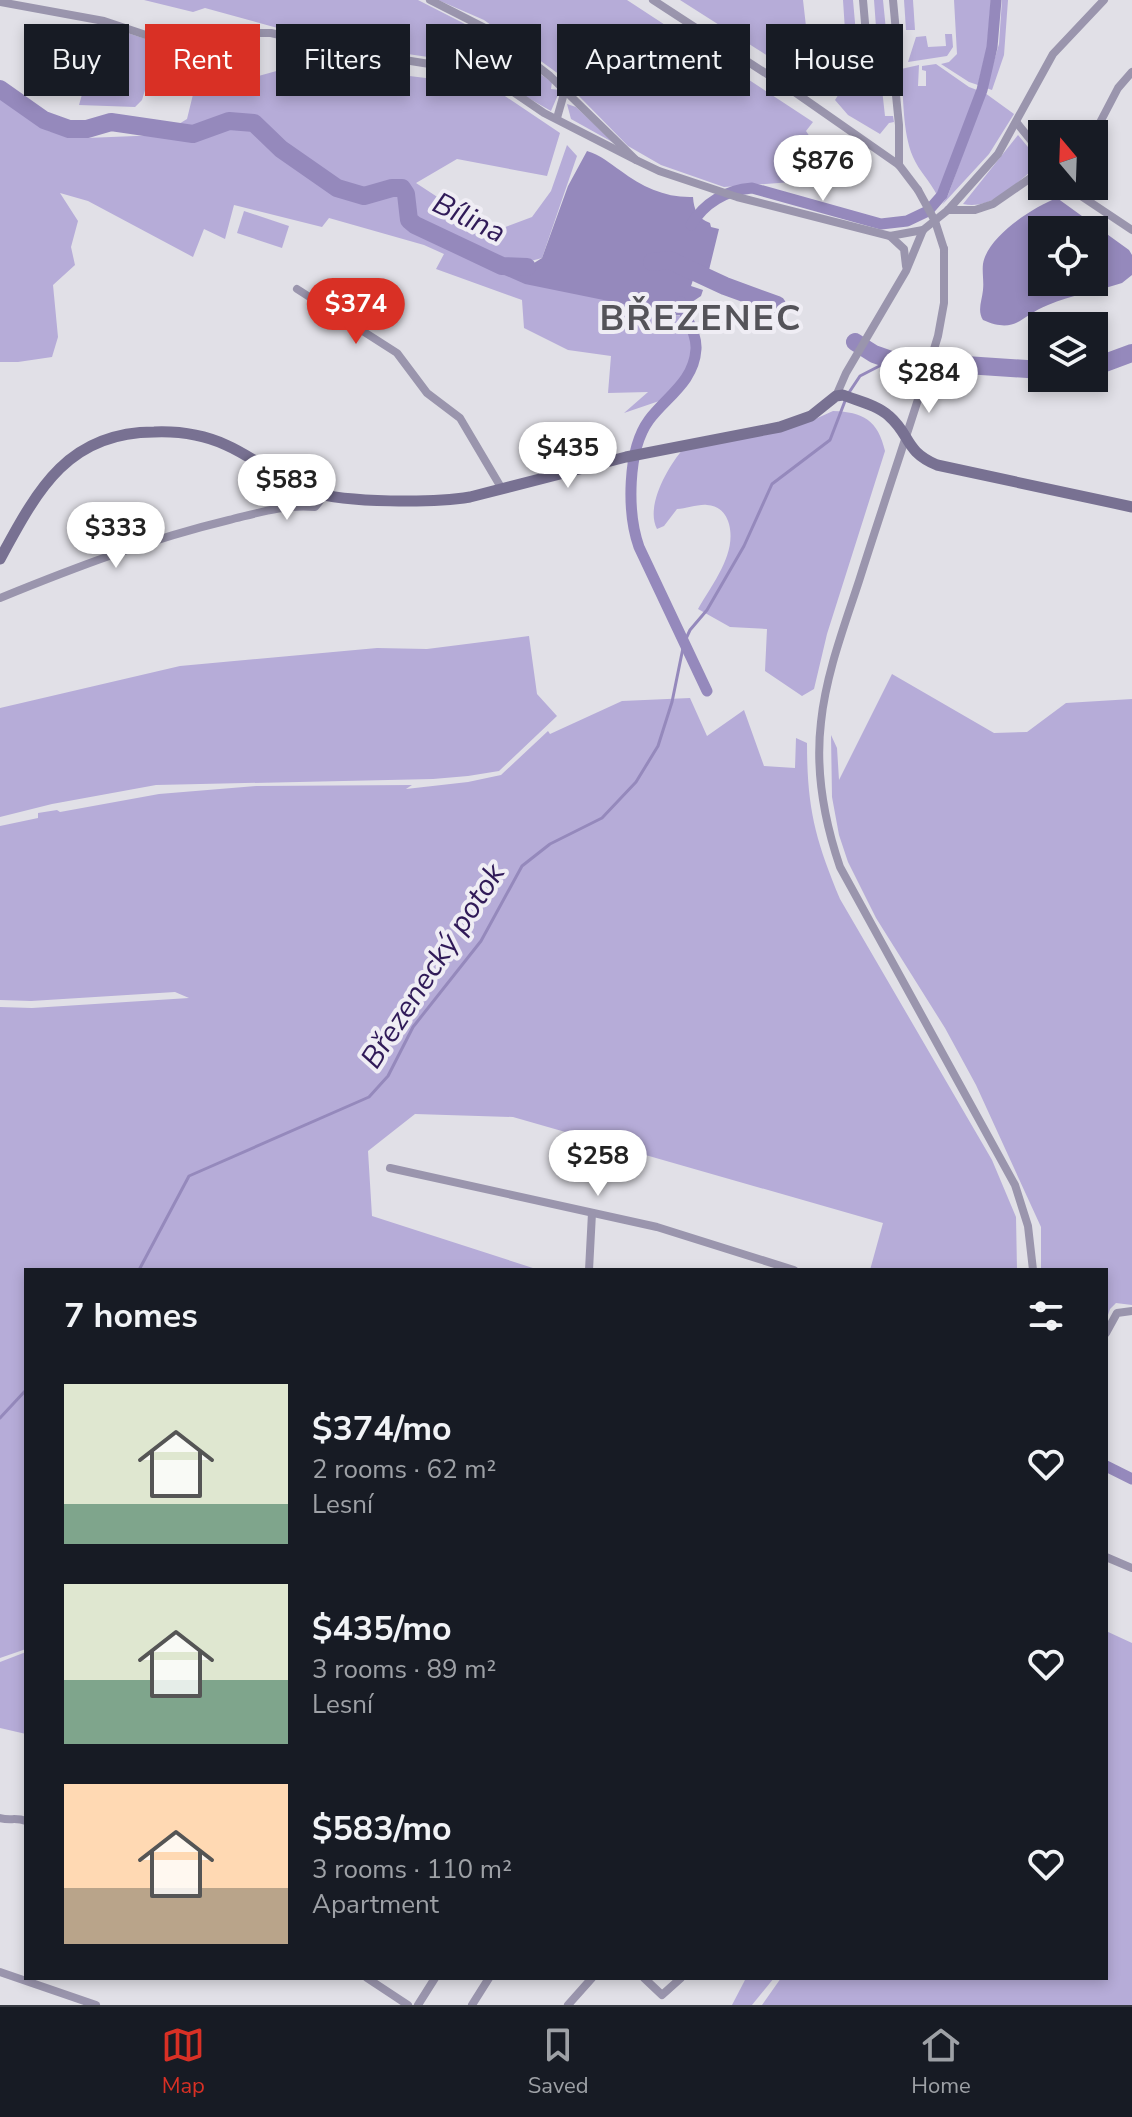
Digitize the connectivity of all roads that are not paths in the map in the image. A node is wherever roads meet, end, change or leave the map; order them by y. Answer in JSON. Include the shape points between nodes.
{"nodes":[{"id":1,"x":430,"y":0,"type":"edge"},
{"id":2,"x":653,"y":0,"type":"edge"},
{"id":3,"x":863,"y":0,"type":"edge"},
{"id":4,"x":893,"y":0,"type":"edge"},
{"id":5,"x":1104,"y":0,"type":"edge"},
{"id":6,"x":0,"y":2,"type":"edge"},
{"id":7,"x":865,"y":24,"type":"edge"},
{"id":8,"x":895,"y":24,"type":"edge"},
{"id":9,"x":1132,"y":72,"type":"edge"},
{"id":10,"x":557,"y":84,"type":"edge"},
{"id":11,"x":563,"y":96,"type":"edge"},
{"id":12,"x":571,"y":96,"type":"edge"},
{"id":13,"x":896,"y":96,"type":"edge"},
{"id":14,"x":557,"y":118,"type":"junction"},
{"id":15,"x":1101,"y":120,"type":"edge"},
{"id":16,"x":1017,"y":123,"type":"junction"},
{"id":17,"x":1028,"y":137,"type":"edge"},
{"id":18,"x":636,"y":160,"type":"junction"},
{"id":19,"x":899,"y":165,"type":"junction"},
{"id":20,"x":1028,"y":180,"type":"edge"},
{"id":21,"x":1087,"y":200,"type":"edge"},
{"id":22,"x":948,"y":210,"type":"junction"},
{"id":23,"x":923,"y":230,"type":"junction"},
{"id":24,"x":1132,"y":230,"type":"edge"},
{"id":25,"x":890,"y":236,"type":"junction"},
{"id":26,"x":906,"y":271,"type":"junction"},
{"id":27,"x":297,"y":289,"type":"dead end"},
{"id":28,"x":843,"y":396,"type":"junction"},
{"id":29,"x":904,"y":439,"type":"junction"},
{"id":30,"x":502,"y":489,"type":"junction"},
{"id":31,"x":325,"y":495,"type":"junction"},
{"id":32,"x":1132,"y":507,"type":"edge"},
{"id":33,"x":0,"y":559,"type":"edge"},
{"id":34,"x":0,"y":598,"type":"edge"},
{"id":35,"x":390,"y":1168,"type":"dead end"},
{"id":36,"x":592,"y":1213,"type":"junction"},
{"id":37,"x":589,"y":1268,"type":"edge"},
{"id":38,"x":788,"y":1268,"type":"edge"},
{"id":39,"x":1033,"y":1268,"type":"edge"},
{"id":40,"x":1132,"y":1311,"type":"edge"},
{"id":41,"x":1108,"y":1329,"type":"edge"},
{"id":42,"x":1108,"y":1558,"type":"edge"},
{"id":43,"x":1132,"y":1568,"type":"edge"},
{"id":44,"x":0,"y":1818,"type":"edge"},
{"id":45,"x":24,"y":1820,"type":"edge"},
{"id":46,"x":0,"y":1972,"type":"edge"},
{"id":47,"x":370,"y":1980,"type":"edge"},
{"id":48,"x":434,"y":1980,"type":"edge"},
{"id":49,"x":488,"y":1980,"type":"edge"},
{"id":50,"x":590,"y":1980,"type":"edge"},
{"id":51,"x":646,"y":1980,"type":"edge"},
{"id":52,"x":679,"y":1980,"type":"edge"},
{"id":53,"x":93,"y":2004,"type":"edge"},
{"id":54,"x":408,"y":2005,"type":"edge"},
{"id":55,"x":418,"y":2005,"type":"edge"},
{"id":56,"x":472,"y":2005,"type":"edge"},
{"id":57,"x":568,"y":2005,"type":"edge"}],
"edges":[{"from":1,"to":10,"type":"street","via":[[493,32]]},
{"from":2,"to":19,"type":"street"},
{"from":3,"to":7,"type":"street"},
{"from":4,"to":8,"type":"street"},
{"from":5,"to":16,"type":"street","via":[[1053,54]]},
{"from":6,"to":14,"type":"street","via":[[104,21],[181,43],[271,33],[461,69],[506,87]]},
{"from":9,"to":15,"type":"street"},
{"from":11,"to":14,"type":"street"},
{"from":12,"to":18,"type":"street"},
{"from":13,"to":19,"type":"street"},
{"from":14,"to":18,"type":"street"},
{"from":16,"to":17,"type":"street"},
{"from":16,"to":22,"type":"street","via":[[998,154]]},
{"from":18,"to":25,"type":"street","via":[[737,197]]},
{"from":19,"to":29,"type":"street","bridge":true,"via":[[935,221],[944,249],[938,336]]},
{"from":20,"to":22,"type":"street","via":[[993,204]]},
{"from":21,"to":24,"type":"street"},
{"from":22,"to":23,"type":"street"},
{"from":23,"to":25,"type":"street"},
{"from":23,"to":26,"type":"street"},
{"from":25,"to":26,"type":"street","via":[[904,249]]},
{"from":26,"to":28,"type":"street","via":[[859,351]]},
{"from":27,"to":30,"type":"street","via":[[397,353],[427,393],[460,418]]},
{"from":28,"to":29,"type":"street","via":[[886,413]]},
{"from":28,"to":30,"type":"street","via":[[780,427],[626,457]]},
{"from":29,"to":32,"type":"street","via":[[937,465]]},
{"from":29,"to":39,"type":"street","via":[[824,700],[819,752],[826,820],[840,867],[1015,1185],[1028,1226]]},
{"from":30,"to":31,"type":"street","via":[[445,500]]},
{"from":31,"to":33,"type":"street","via":[[289,482],[211,439],[176,432],[122,434],[89,446],[50,478]]},
{"from":31,"to":34,"type":"street","via":[[315,507],[287,506],[169,534]]},
{"from":35,"to":36,"type":"street"},
{"from":36,"to":37,"type":"street"},
{"from":36,"to":38,"type":"street","via":[[657,1227]]},
{"from":40,"to":41,"type":"street","via":[[1117,1313]]},
{"from":42,"to":43,"type":"street"},
{"from":44,"to":45,"type":"street"},
{"from":46,"to":53,"type":"street"},
{"from":47,"to":54,"type":"street"},
{"from":48,"to":55,"type":"street"},
{"from":49,"to":56,"type":"street"},
{"from":50,"to":57,"type":"street"},
{"from":51,"to":52,"type":"street","via":[[662,1995]]}]}
